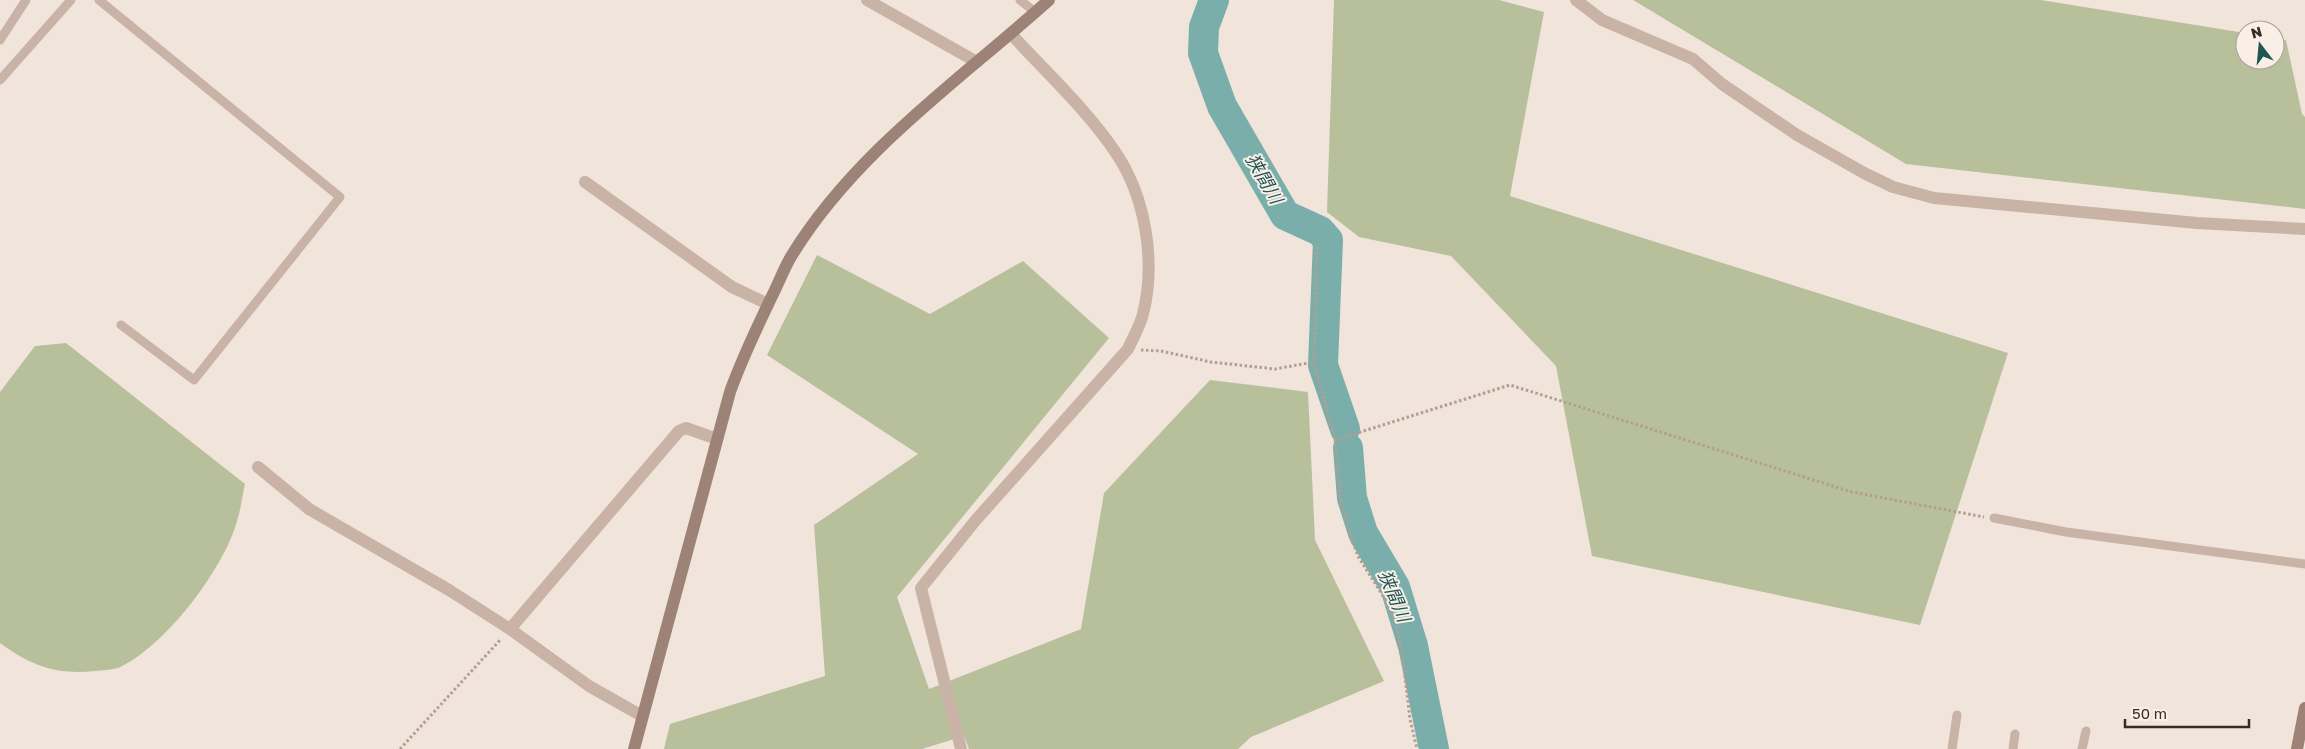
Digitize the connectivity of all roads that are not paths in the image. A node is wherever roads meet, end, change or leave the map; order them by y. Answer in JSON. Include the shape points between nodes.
{"nodes":[{"id":1,"x":26,"y":0,"type":"edge"},
{"id":2,"x":71,"y":0,"type":"edge"},
{"id":3,"x":99,"y":0,"type":"edge"},
{"id":4,"x":866,"y":0,"type":"edge"},
{"id":5,"x":1020,"y":0,"type":"edge"},
{"id":6,"x":1049,"y":0,"type":"edge"},
{"id":7,"x":1576,"y":0,"type":"edge"},
{"id":8,"x":1035,"y":12,"type":"junction"},
{"id":9,"x":1011,"y":34,"type":"junction"},
{"id":10,"x":0,"y":40,"type":"edge"},
{"id":11,"x":977,"y":62,"type":"junction"},
{"id":12,"x":0,"y":80,"type":"edge"},
{"id":13,"x":585,"y":182,"type":"dead end"},
{"id":14,"x":2305,"y":229,"type":"edge"},
{"id":15,"x":768,"y":304,"type":"junction"},
{"id":16,"x":121,"y":324,"type":"dead end"},
{"id":17,"x":717,"y":439,"type":"junction"},
{"id":18,"x":258,"y":467,"type":"dead end"},
{"id":19,"x":1994,"y":518,"type":"road end"},
{"id":20,"x":2305,"y":564,"type":"edge"},
{"id":21,"x":510,"y":629,"type":"junction"},
{"id":22,"x":2305,"y":708,"type":"edge"},
{"id":23,"x":1957,"y":715,"type":"dead end"},
{"id":24,"x":642,"y":716,"type":"junction"},
{"id":25,"x":2086,"y":731,"type":"dead end"},
{"id":26,"x":2015,"y":734,"type":"dead end"},
{"id":27,"x":634,"y":749,"type":"edge"},
{"id":28,"x":961,"y":749,"type":"edge"},
{"id":29,"x":1952,"y":749,"type":"edge"},
{"id":30,"x":2013,"y":749,"type":"edge"},
{"id":31,"x":2082,"y":749,"type":"edge"},
{"id":32,"x":2297,"y":749,"type":"edge"}],
"edges":[{"from":1,"to":10,"type":"lane"},
{"from":2,"to":12,"type":"lane"},
{"from":3,"to":16,"type":"lane","via":[[340,197],[194,380]]},
{"from":4,"to":11,"type":"street"},
{"from":5,"to":8,"type":"lane"},
{"from":6,"to":8,"type":"street"},
{"from":7,"to":14,"type":"street","via":[[1602,20],[1693,59],[1722,84],[1797,135],[1893,187],[1934,198],[2197,223]]},
{"from":8,"to":9,"type":"street"},
{"from":9,"to":11,"type":"street"},
{"from":9,"to":28,"type":"street","via":[[1104,136],[1118,156],[1132,185],[1147,238],[1148,280],[1142,315],[1128,349],[975,521],[921,588]]},
{"from":11,"to":15,"type":"street","via":[[890,138],[832,202],[792,255]]},
{"from":13,"to":15,"type":"street","via":[[732,287]]},
{"from":15,"to":17,"type":"street","via":[[739,367]]},
{"from":17,"to":21,"type":"street","via":[[686,428],[680,431]]},
{"from":17,"to":24,"type":"street"},
{"from":18,"to":21,"type":"street","via":[[309,509]]},
{"from":19,"to":20,"type":"lane","via":[[2066,532]]},
{"from":21,"to":24,"type":"street","via":[[589,686]]},
{"from":22,"to":32,"type":"street"},
{"from":23,"to":29,"type":"lane"},
{"from":24,"to":27,"type":"street"},
{"from":25,"to":31,"type":"lane"},
{"from":26,"to":30,"type":"lane"}]}
